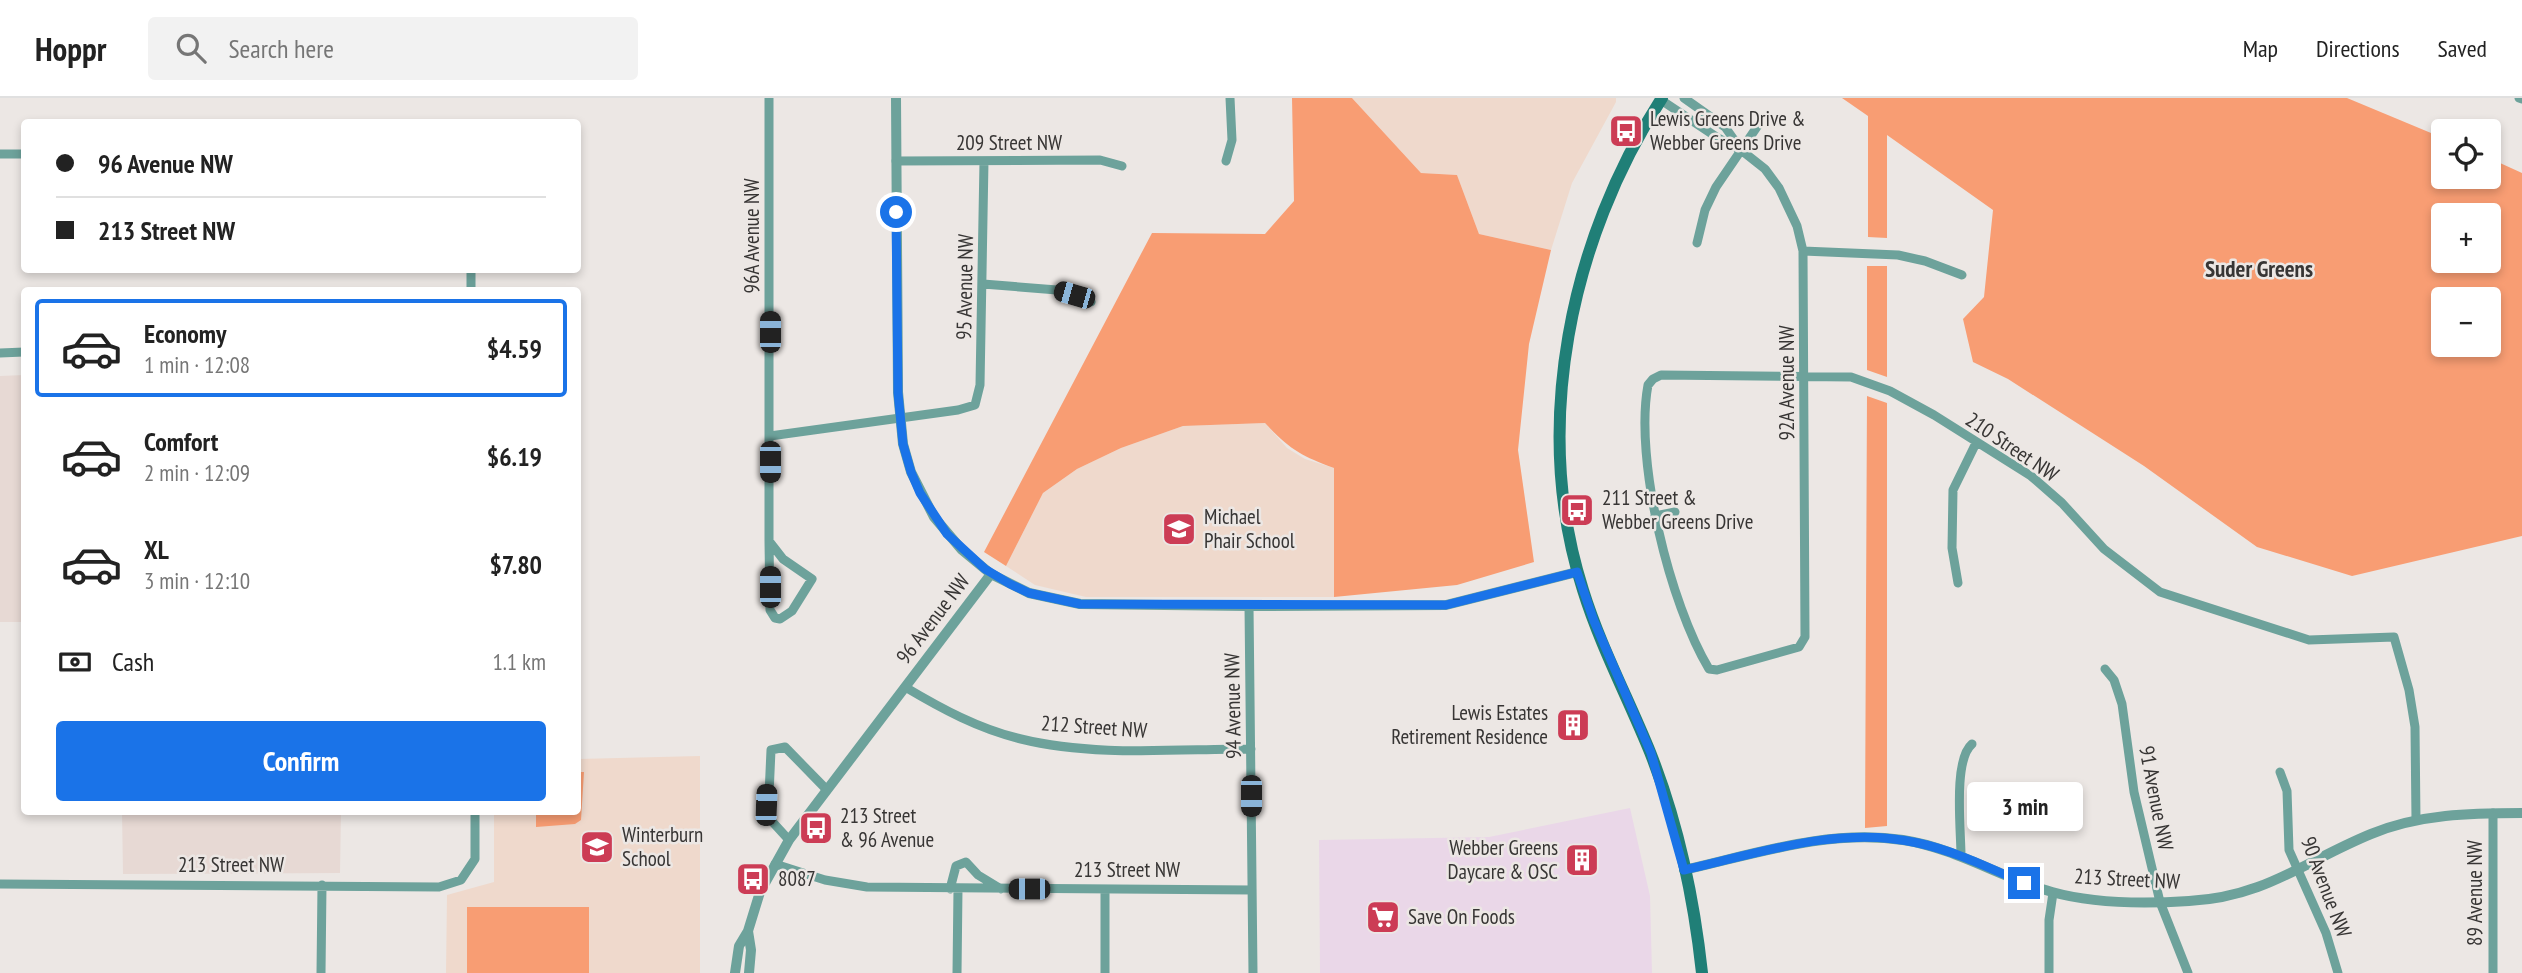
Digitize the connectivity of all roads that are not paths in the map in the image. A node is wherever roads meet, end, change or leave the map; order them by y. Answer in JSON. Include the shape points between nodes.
{"nodes":[{"id":1,"x":769,"y":98,"type":"edge"},
{"id":2,"x":896,"y":98,"type":"edge"},
{"id":3,"x":1230,"y":98,"type":"edge"},
{"id":4,"x":1684,"y":98,"type":"edge"},
{"id":5,"x":1661,"y":99,"type":"edge"},
{"id":6,"x":1763,"y":118,"type":"dead end"},
{"id":7,"x":1741,"y":149,"type":"junction"},
{"id":8,"x":0,"y":154,"type":"edge"},
{"id":9,"x":21,"y":154,"type":"edge"},
{"id":10,"x":896,"y":161,"type":"junction"},
{"id":11,"x":984,"y":161,"type":"junction"},
{"id":12,"x":1226,"y":161,"type":"dead end"},
{"id":13,"x":1122,"y":166,"type":"dead end"},
{"id":14,"x":1697,"y":243,"type":"dead end"},
{"id":15,"x":1803,"y":251,"type":"junction"},
{"id":16,"x":1962,"y":275,"type":"dead end"},
{"id":17,"x":983,"y":284,"type":"junction"},
{"id":18,"x":1091,"y":302,"type":"dead end"},
{"id":19,"x":21,"y":352,"type":"edge"},
{"id":20,"x":0,"y":353,"type":"edge"},
{"id":21,"x":1805,"y":374,"type":"junction"},
{"id":22,"x":900,"y":417,"type":"junction"},
{"id":23,"x":770,"y":436,"type":"junction"},
{"id":24,"x":1976,"y":443,"type":"junction"},
{"id":25,"x":1675,"y":512,"type":"dead end"},
{"id":26,"x":1655,"y":516,"type":"junction"},
{"id":27,"x":769,"y":541,"type":"junction"},
{"id":28,"x":1577,"y":572,"type":"junction"},
{"id":29,"x":991,"y":574,"type":"junction"},
{"id":30,"x":1958,"y":583,"type":"dead end"},
{"id":31,"x":1249,"y":606,"type":"junction"},
{"id":32,"x":2105,"y":669,"type":"dead end"},
{"id":33,"x":905,"y":687,"type":"junction"},
{"id":34,"x":1972,"y":744,"type":"dead end"},
{"id":35,"x":1251,"y":749,"type":"junction"},
{"id":36,"x":2280,"y":772,"type":"dead end"},
{"id":37,"x":827,"y":790,"type":"junction"},
{"id":38,"x":2493,"y":813,"type":"junction"},
{"id":39,"x":2522,"y":813,"type":"edge"},
{"id":40,"x":475,"y":815,"type":"edge"},
{"id":41,"x":2416,"y":820,"type":"junction"},
{"id":42,"x":789,"y":840,"type":"junction"},
{"id":43,"x":1961,"y":856,"type":"junction"},
{"id":44,"x":775,"y":864,"type":"junction"},
{"id":45,"x":1684,"y":870,"type":"junction"},
{"id":46,"x":2298,"y":872,"type":"junction"},
{"id":47,"x":0,"y":884,"type":"edge"},
{"id":48,"x":322,"y":885,"type":"junction"},
{"id":49,"x":954,"y":889,"type":"junction"},
{"id":50,"x":1002,"y":889,"type":"junction"},
{"id":51,"x":1105,"y":889,"type":"junction"},
{"id":52,"x":1252,"y":890,"type":"junction"},
{"id":53,"x":2053,"y":893,"type":"junction"},
{"id":54,"x":2160,"y":902,"type":"junction"},
{"id":55,"x":748,"y":931,"type":"junction"},
{"id":56,"x":321,"y":973,"type":"edge"},
{"id":57,"x":735,"y":973,"type":"edge"},
{"id":58,"x":749,"y":973,"type":"edge"},
{"id":59,"x":957,"y":973,"type":"edge"},
{"id":60,"x":1105,"y":973,"type":"edge"},
{"id":61,"x":1253,"y":973,"type":"edge"},
{"id":62,"x":1702,"y":973,"type":"edge"},
{"id":63,"x":2049,"y":973,"type":"edge"},
{"id":64,"x":2188,"y":973,"type":"edge"},
{"id":65,"x":2338,"y":973,"type":"edge"},
{"id":66,"x":2493,"y":973,"type":"edge"}],
"edges":[{"from":1,"to":23,"type":"street","name":"96A Avenue NW"},
{"from":2,"to":10,"type":"street","name":"96 Avenue NW"},
{"from":3,"to":12,"type":"street","via":[[1231,140]]},
{"from":4,"to":7,"type":"street","name":"92A Avenue NW","via":[[1725,127]]},
{"from":5,"to":7,"type":"street","name":"92A Avenue NW"},
{"from":5,"to":28,"type":"main road","via":[[1596,229],[1568,339],[1561,408],[1562,468]]},
{"from":6,"to":7,"type":"street"},
{"from":7,"to":14,"type":"street","via":[[1711,198]]},
{"from":7,"to":15,"type":"street","name":"92A Avenue NW","via":[[1779,188]]},
{"from":8,"to":9,"type":"street"},
{"from":10,"to":11,"type":"street","name":"209 Street NW"},
{"from":10,"to":22,"type":"street","name":"96 Avenue NW"},
{"from":11,"to":13,"type":"street","name":"209 Street NW","via":[[1100,160]]},
{"from":11,"to":17,"type":"street","name":"95 Avenue NW"},
{"from":15,"to":16,"type":"street","via":[[1898,255]]},
{"from":15,"to":21,"type":"street","name":"92A Avenue NW"},
{"from":17,"to":18,"type":"street","via":[[1057,290]]},
{"from":17,"to":22,"type":"street","name":"95 Avenue NW","via":[[980,385],[975,405]]},
{"from":19,"to":20,"type":"street"},
{"from":21,"to":24,"type":"street","name":"210 Street NW","via":[[1850,377],[1890,391]]},
{"from":21,"to":26,"type":"street","name":"210 Street NW","via":[[1661,375],[1653,379],[1647,394],[1647,455]]},
{"from":21,"to":26,"type":"street","name":"92A Avenue NW","via":[[1805,638],[1799,647],[1717,670],[1709,668],[1672,585]]},
{"from":22,"to":23,"type":"street"},
{"from":22,"to":29,"type":"street","name":"96 Avenue NW","via":[[903,444],[920,493],[947,534]]},
{"from":23,"to":27,"type":"street","name":"96A Avenue NW"},
{"from":24,"to":30,"type":"street","via":[[1953,490],[1952,548]]},
{"from":24,"to":41,"type":"street","name":"210 Street NW","via":[[2031,476],[2104,549],[2160,592],[2309,640],[2395,638],[2415,727]]},
{"from":25,"to":26,"type":"street"},
{"from":27,"to":27,"type":"street","name":"96A Avenue NW","via":[[770,610],[780,619],[792,611],[812,579],[783,559]]},
{"from":28,"to":31,"type":"street","via":[[1446,605]]},
{"from":28,"to":45,"type":"main road","via":[[1651,753]]},
{"from":29,"to":31,"type":"street","via":[[1029,593],[1080,604]]},
{"from":29,"to":33,"type":"street","name":"96 Avenue NW"},
{"from":31,"to":35,"type":"street","name":"94 Avenue NW"},
{"from":32,"to":54,"type":"street","name":"91 Avenue NW","via":[[2122,704],[2134,792]]},
{"from":33,"to":35,"type":"street","name":"212 Street NW","via":[[973,723],[1022,739],[1074,747]]},
{"from":33,"to":37,"type":"street","name":"96 Avenue NW"},
{"from":34,"to":43,"type":"street","via":[[1963,754],[1961,773]]},
{"from":35,"to":52,"type":"street","name":"94 Avenue NW"},
{"from":36,"to":46,"type":"street","name":"90 Avenue NW","via":[[2287,791],[2290,850]]},
{"from":37,"to":42,"type":"street","name":"96 Avenue NW"},
{"from":37,"to":42,"type":"street","via":[[785,747],[771,750],[768,817]]},
{"from":38,"to":39,"type":"street","name":"213 Street NW"},
{"from":38,"to":41,"type":"street","name":"213 Street NW"},
{"from":38,"to":66,"type":"street","name":"89 Avenue NW"},
{"from":40,"to":48,"type":"street","name":"213 Street NW","via":[[475,859],[461,880],[439,887]]},
{"from":41,"to":46,"type":"street","name":"213 Street NW","via":[[2372,833]]},
{"from":42,"to":44,"type":"street","name":"96 Avenue NW"},
{"from":43,"to":45,"type":"street","name":"213 Street NW","via":[[1899,840],[1839,838]]},
{"from":43,"to":53,"type":"street","name":"213 Street NW"},
{"from":44,"to":49,"type":"street","name":"213 Street NW","via":[[845,885]]},
{"from":44,"to":55,"type":"street","name":"96 Avenue NW"},
{"from":45,"to":62,"type":"main road"},
{"from":46,"to":54,"type":"street","name":"213 Street NW","via":[[2233,895]]},
{"from":46,"to":65,"type":"street","name":"90 Avenue NW","via":[[2326,933]]},
{"from":47,"to":48,"type":"street","name":"213 Street NW"},
{"from":48,"to":56,"type":"street"},
{"from":49,"to":50,"type":"street","name":"213 Street NW"},
{"from":49,"to":50,"type":"street","via":[[956,866],[966,862]]},
{"from":49,"to":59,"type":"street"},
{"from":50,"to":51,"type":"street","name":"213 Street NW"},
{"from":51,"to":52,"type":"street","name":"213 Street NW"},
{"from":51,"to":60,"type":"street"},
{"from":52,"to":61,"type":"street","name":"94 Avenue NW"},
{"from":53,"to":54,"type":"street","name":"213 Street NW"},
{"from":53,"to":63,"type":"street"},
{"from":54,"to":64,"type":"street","name":"91 Avenue NW"},
{"from":55,"to":57,"type":"street","name":"96 Avenue NW","via":[[739,946]]},
{"from":55,"to":58,"type":"street","name":"96 Avenue NW"}]}
